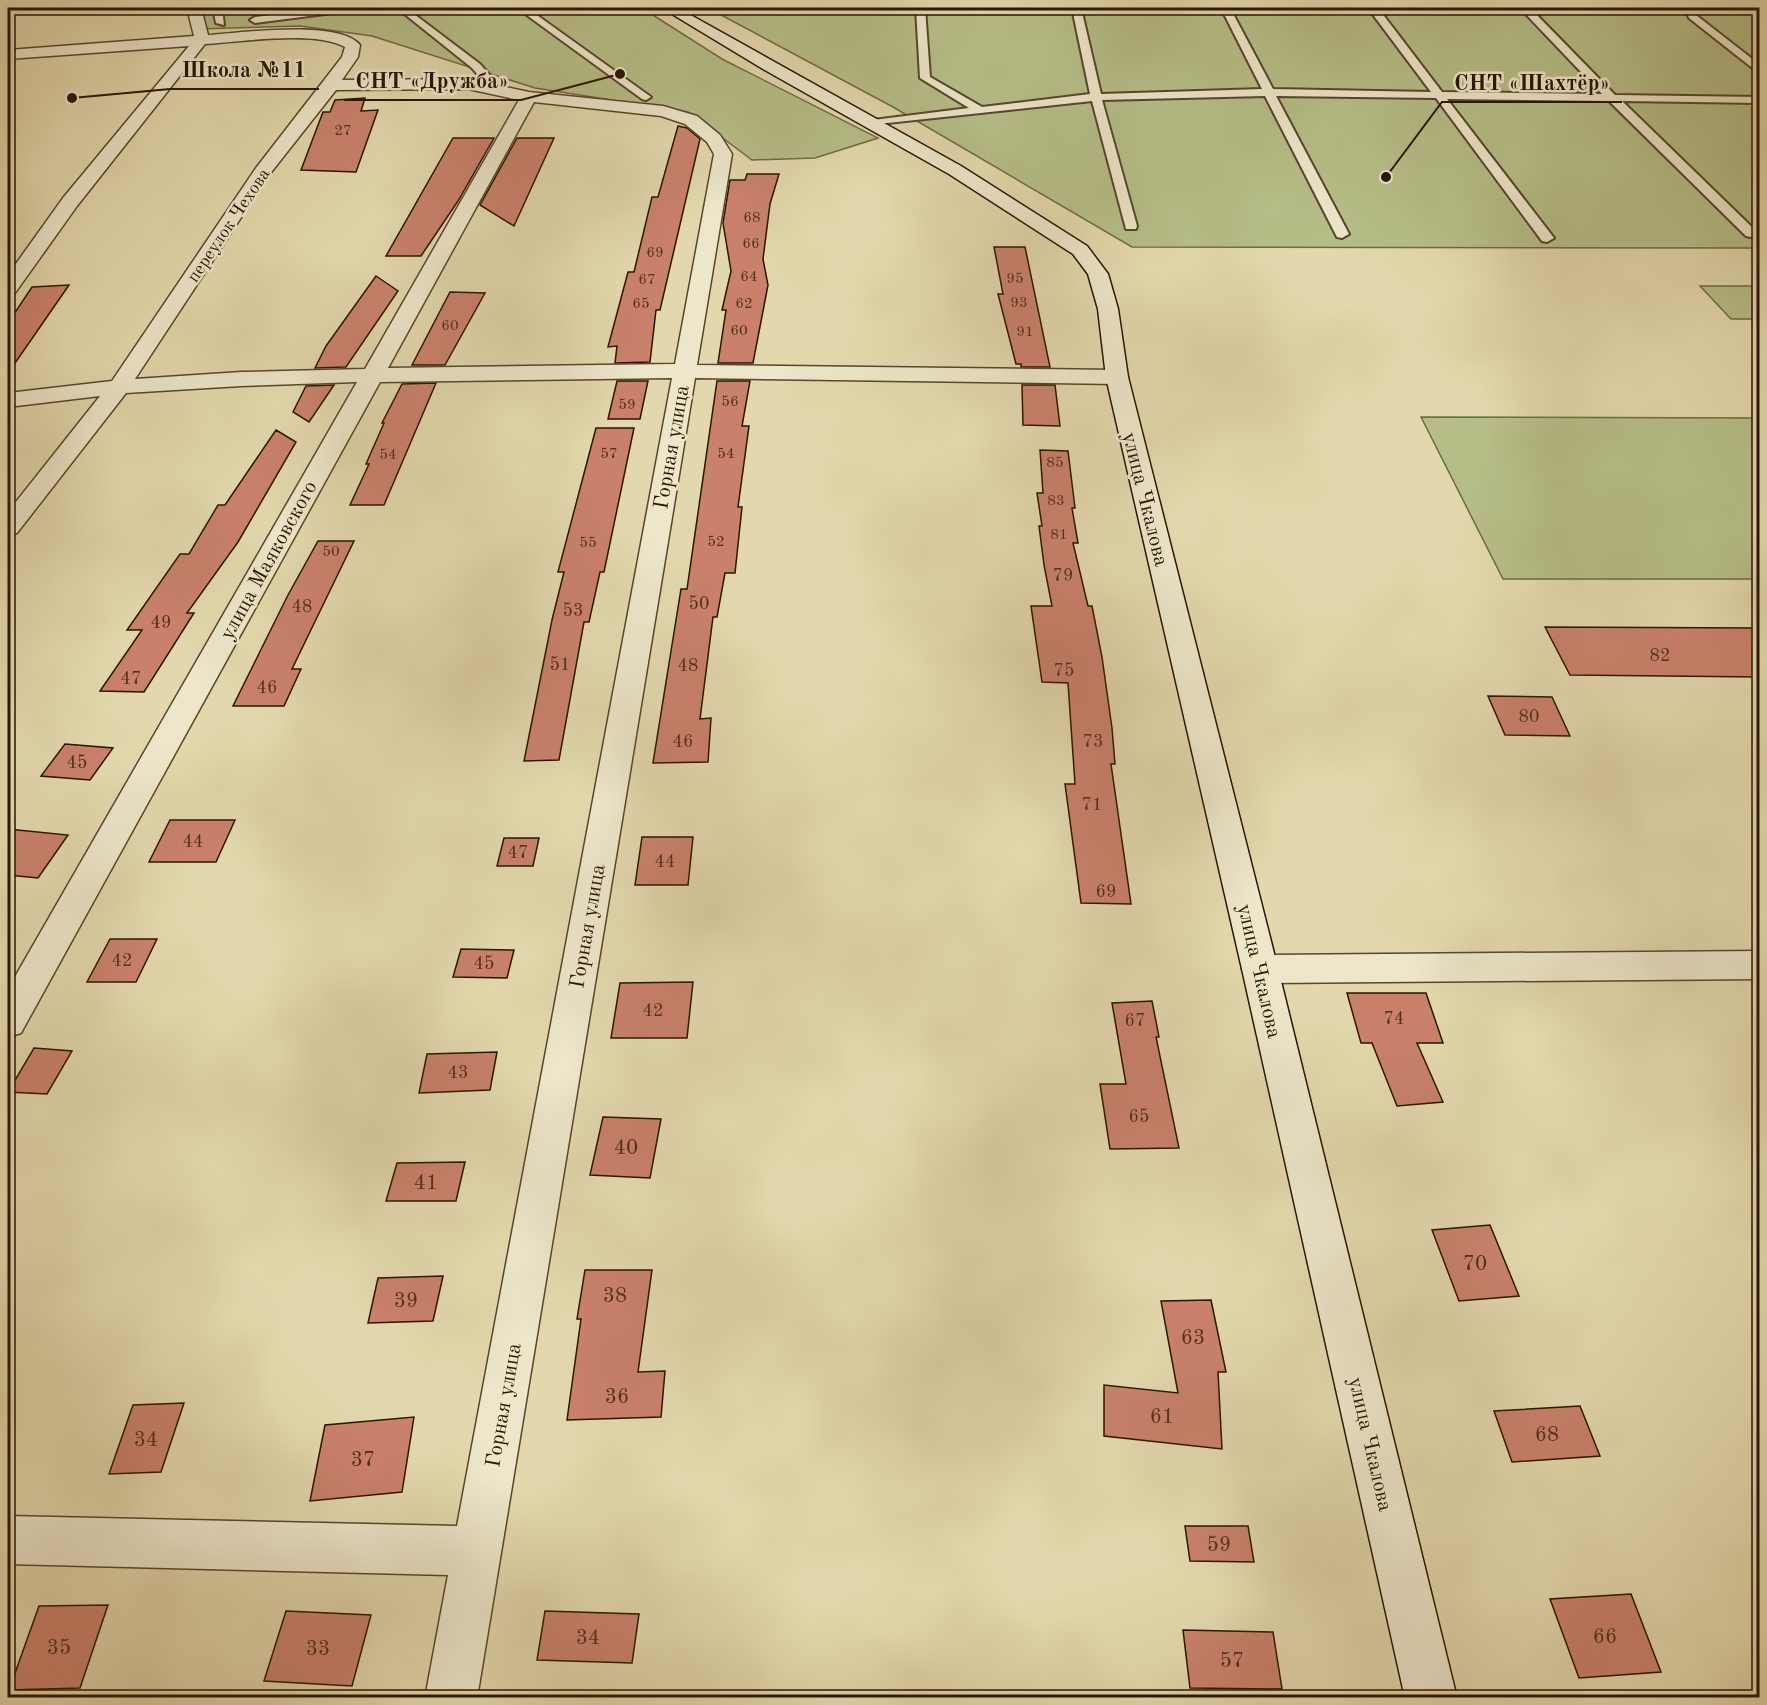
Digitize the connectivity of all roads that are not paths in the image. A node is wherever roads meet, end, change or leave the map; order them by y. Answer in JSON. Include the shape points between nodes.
{"nodes":[{"id":1,"x":194,"y":8,"type":"edge"},
{"id":2,"x":217,"y":8,"type":"edge"},
{"id":3,"x":348,"y":8,"type":"edge"},
{"id":4,"x":401,"y":8,"type":"edge"},
{"id":5,"x":521,"y":8,"type":"edge"},
{"id":6,"x":669,"y":8,"type":"edge"},
{"id":7,"x":920,"y":8,"type":"edge"},
{"id":8,"x":1076,"y":8,"type":"edge"},
{"id":9,"x":1224,"y":8,"type":"edge"},
{"id":10,"x":1373,"y":8,"type":"edge"},
{"id":11,"x":1525,"y":8,"type":"edge"},
{"id":12,"x":1689,"y":8,"type":"edge"},
{"id":13,"x":1749,"y":8,"type":"edge"},
{"id":14,"x":1760,"y":9,"type":"edge"},
{"id":15,"x":255,"y":20,"type":"dead end"},
{"id":16,"x":221,"y":22,"type":"dead end"},
{"id":17,"x":202,"y":39,"type":"junction"},
{"id":18,"x":8,"y":54,"type":"edge"},
{"id":19,"x":1760,"y":71,"type":"edge"},
{"id":20,"x":331,"y":85,"type":"junction"},
{"id":21,"x":497,"y":90,"type":"junction"},
{"id":22,"x":1269,"y":93,"type":"junction"},
{"id":23,"x":1439,"y":95,"type":"junction"},
{"id":24,"x":529,"y":97,"type":"junction"},
{"id":25,"x":646,"y":97,"type":"dead end"},
{"id":26,"x":1096,"y":97,"type":"junction"},
{"id":27,"x":1612,"y":98,"type":"junction"},
{"id":28,"x":1760,"y":100,"type":"edge"},
{"id":29,"x":981,"y":111,"type":"junction"},
{"id":30,"x":873,"y":123,"type":"junction"},
{"id":31,"x":1131,"y":226,"type":"dead end"},
{"id":32,"x":1751,"y":233,"type":"dead end"},
{"id":33,"x":1342,"y":234,"type":"dead end"},
{"id":34,"x":1547,"y":238,"type":"dead end"},
{"id":35,"x":8,"y":289,"type":"edge"},
{"id":36,"x":684,"y":371,"type":"junction"},
{"id":37,"x":373,"y":375,"type":"junction"},
{"id":38,"x":1117,"y":377,"type":"junction"},
{"id":39,"x":119,"y":387,"type":"junction"},
{"id":40,"x":8,"y":400,"type":"edge"},
{"id":41,"x":8,"y":528,"type":"edge"},
{"id":42,"x":1760,"y":965,"type":"edge"},
{"id":43,"x":1260,"y":969,"type":"junction"},
{"id":44,"x":8,"y":1022,"type":"edge"},
{"id":45,"x":8,"y":1540,"type":"edge"},
{"id":46,"x":477,"y":1551,"type":"junction"},
{"id":47,"x":451,"y":1698,"type":"edge"},
{"id":48,"x":1431,"y":1698,"type":"edge"}],
"edges":[{"from":1,"to":17,"type":"street"},
{"from":2,"to":16,"type":"lane"},
{"from":3,"to":15,"type":"lane"},
{"from":4,"to":21,"type":"lane","via":[[476,66]]},
{"from":5,"to":25,"type":"lane"},
{"from":6,"to":30,"type":"street"},
{"from":7,"to":29,"type":"lane","via":[[925,78]]},
{"from":8,"to":26,"type":"lane"},
{"from":9,"to":22,"type":"lane"},
{"from":10,"to":23,"type":"lane"},
{"from":11,"to":27,"type":"lane"},
{"from":12,"to":19,"type":"lane","via":[[1692,16]]},
{"from":13,"to":14,"type":"lane"},
{"from":17,"to":18,"type":"street"},
{"from":17,"to":20,"type":"street","name":"переулок Чехова","via":[[291,34],[345,39],[354,45]]},
{"from":17,"to":35,"type":"street","via":[[70,202]]},
{"from":20,"to":21,"type":"street","via":[[468,84]]},
{"from":20,"to":39,"type":"street","name":"переулок Чехова","via":[[262,172]]},
{"from":21,"to":24,"type":"street"},
{"from":22,"to":23,"type":"lane"},
{"from":22,"to":26,"type":"lane"},
{"from":22,"to":33,"type":"lane"},
{"from":23,"to":27,"type":"lane"},
{"from":23,"to":34,"type":"lane"},
{"from":24,"to":36,"type":"street","name":"Горная улица","via":[[663,111],[691,120],[714,139],[723,154]]},
{"from":24,"to":37,"type":"street","name":"улица Маяковского"},
{"from":26,"to":29,"type":"lane"},
{"from":26,"to":31,"type":"lane"},
{"from":27,"to":28,"type":"lane"},
{"from":27,"to":32,"type":"lane"},
{"from":29,"to":30,"type":"lane"},
{"from":30,"to":38,"type":"street","name":"улица Чкалова","via":[[1080,250],[1098,274],[1108,309]]},
{"from":36,"to":37,"type":"street"},
{"from":36,"to":38,"type":"street"},
{"from":36,"to":46,"type":"street","name":"Горная улица"},
{"from":37,"to":39,"type":"street"},
{"from":37,"to":44,"type":"street","name":"улица Маяковского"},
{"from":38,"to":43,"type":"street","name":"улица Чкалова"},
{"from":39,"to":40,"type":"street"},
{"from":39,"to":41,"type":"street","name":"переулок Чехова"},
{"from":42,"to":43,"type":"street"},
{"from":43,"to":48,"type":"street","name":"улица Чкалова"},
{"from":45,"to":46,"type":"street"},
{"from":46,"to":47,"type":"street","name":"Горная улица"}]}
